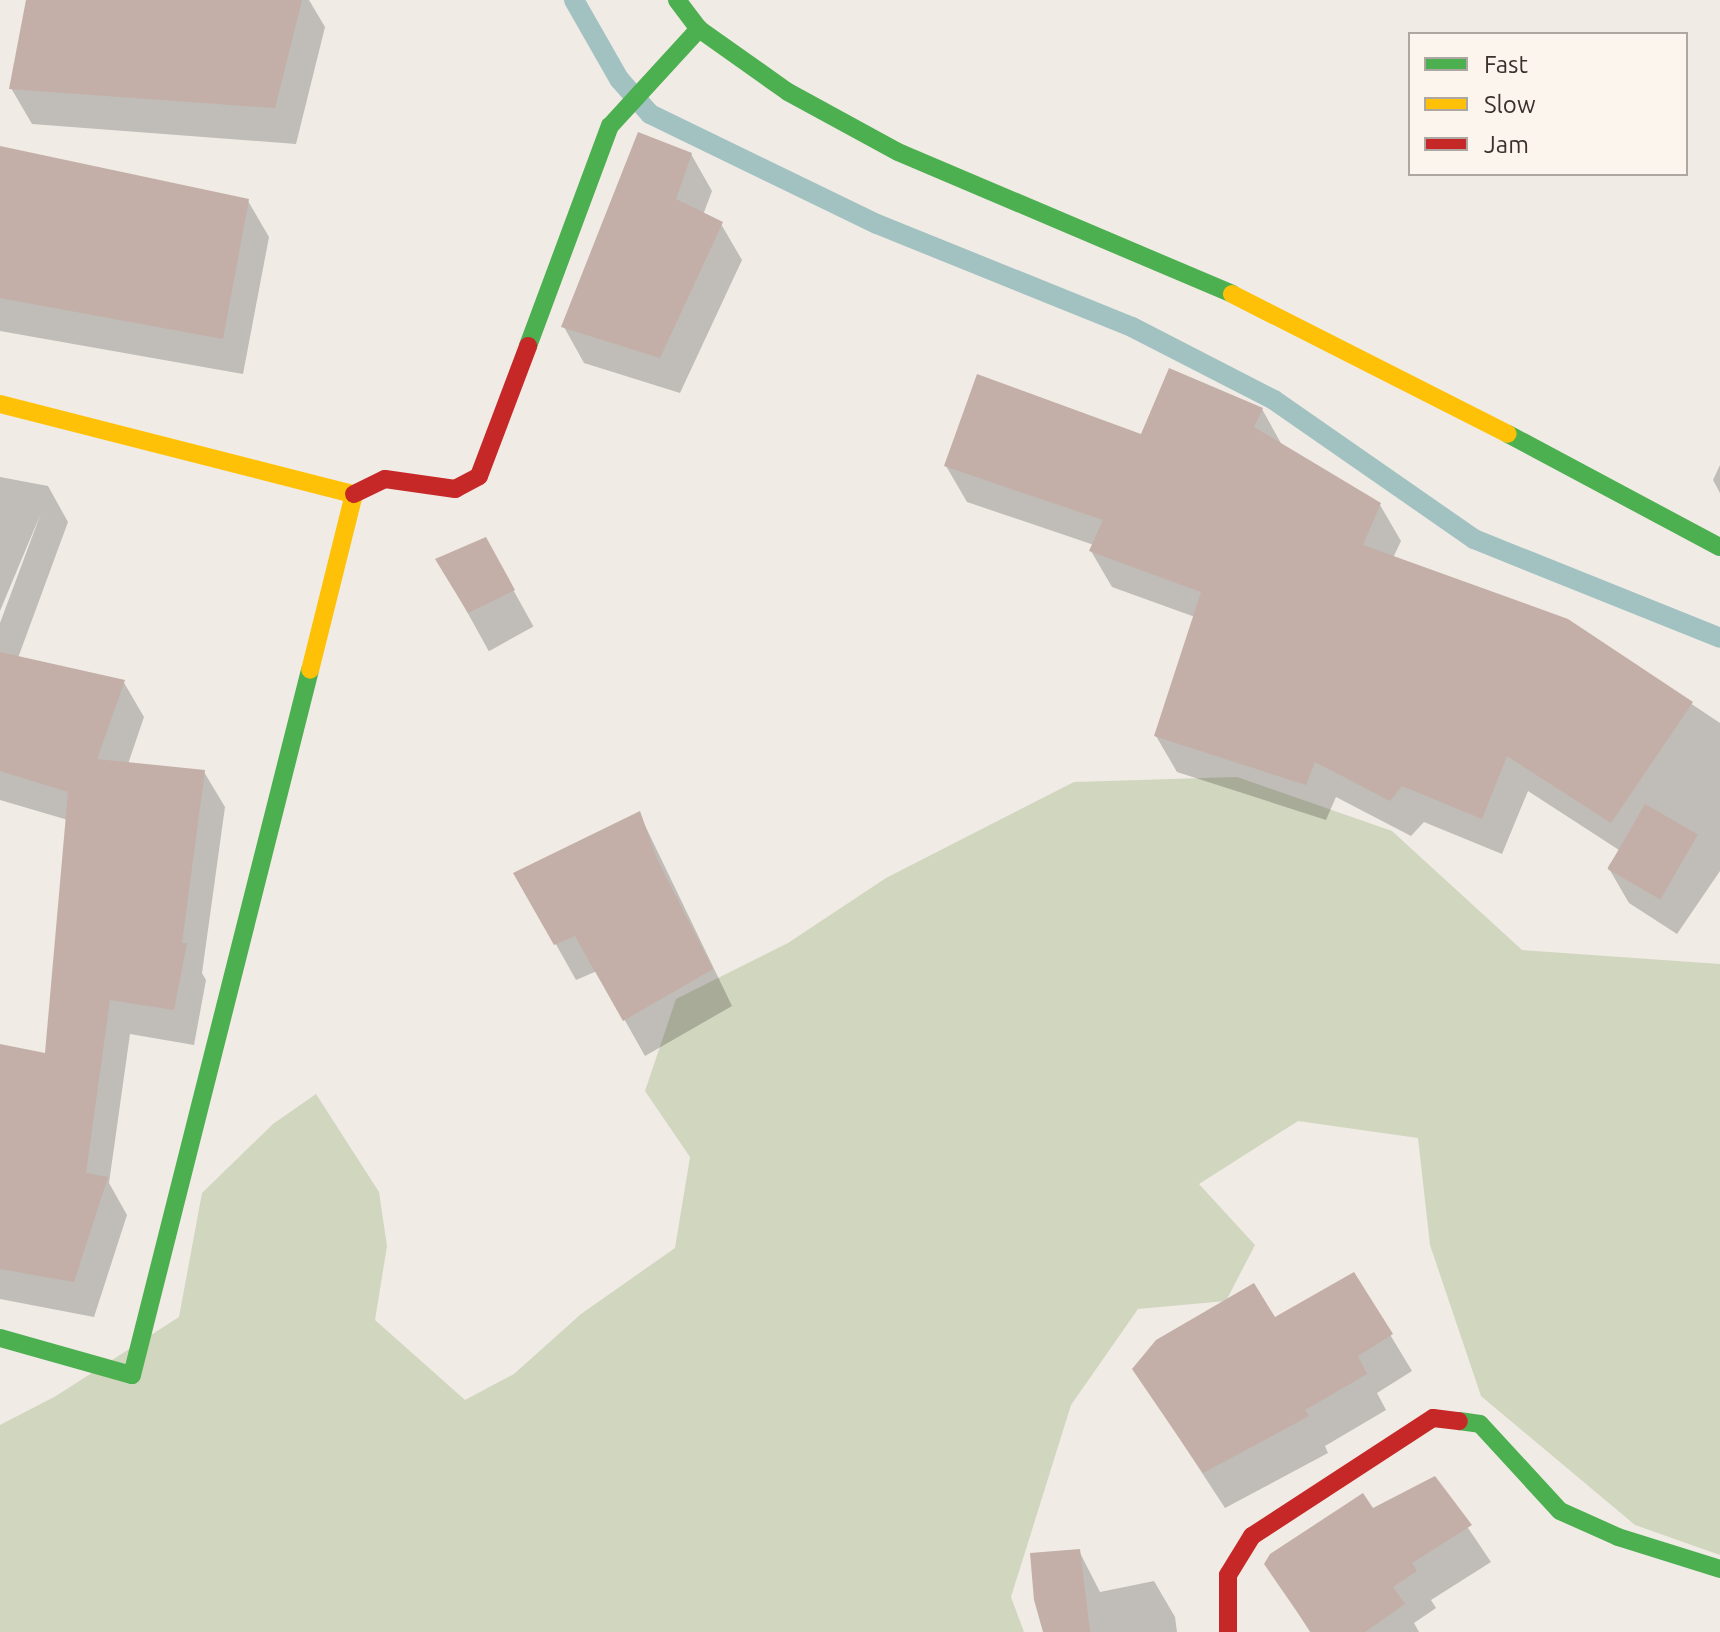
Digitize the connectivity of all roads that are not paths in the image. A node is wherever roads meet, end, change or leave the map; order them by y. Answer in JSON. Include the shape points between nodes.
{"nodes":[{"id":1,"x":677,"y":0,"type":"edge"},
{"id":2,"x":699,"y":29,"type":"junction"},
{"id":3,"x":0,"y":404,"type":"edge"},
{"id":4,"x":354,"y":494,"type":"junction"},
{"id":5,"x":1720,"y":547,"type":"edge"},
{"id":6,"x":0,"y":1338,"type":"edge"},
{"id":7,"x":1720,"y":1569,"type":"edge"},
{"id":8,"x":1228,"y":1632,"type":"edge"}],
"edges":[{"from":1,"to":2,"type":"street"},
{"from":2,"to":4,"type":"street","via":[[610,126],[479,476],[455,489],[385,479]]},
{"from":2,"to":5,"type":"street","via":[[788,92],[898,152],[1211,284],[1376,364]]},
{"from":3,"to":4,"type":"street"},
{"from":4,"to":6,"type":"street","via":[[132,1375]]},
{"from":7,"to":8,"type":"street","via":[[1618,1537],[1560,1511],[1480,1424],[1433,1418],[1252,1536],[1228,1575]]}]}
